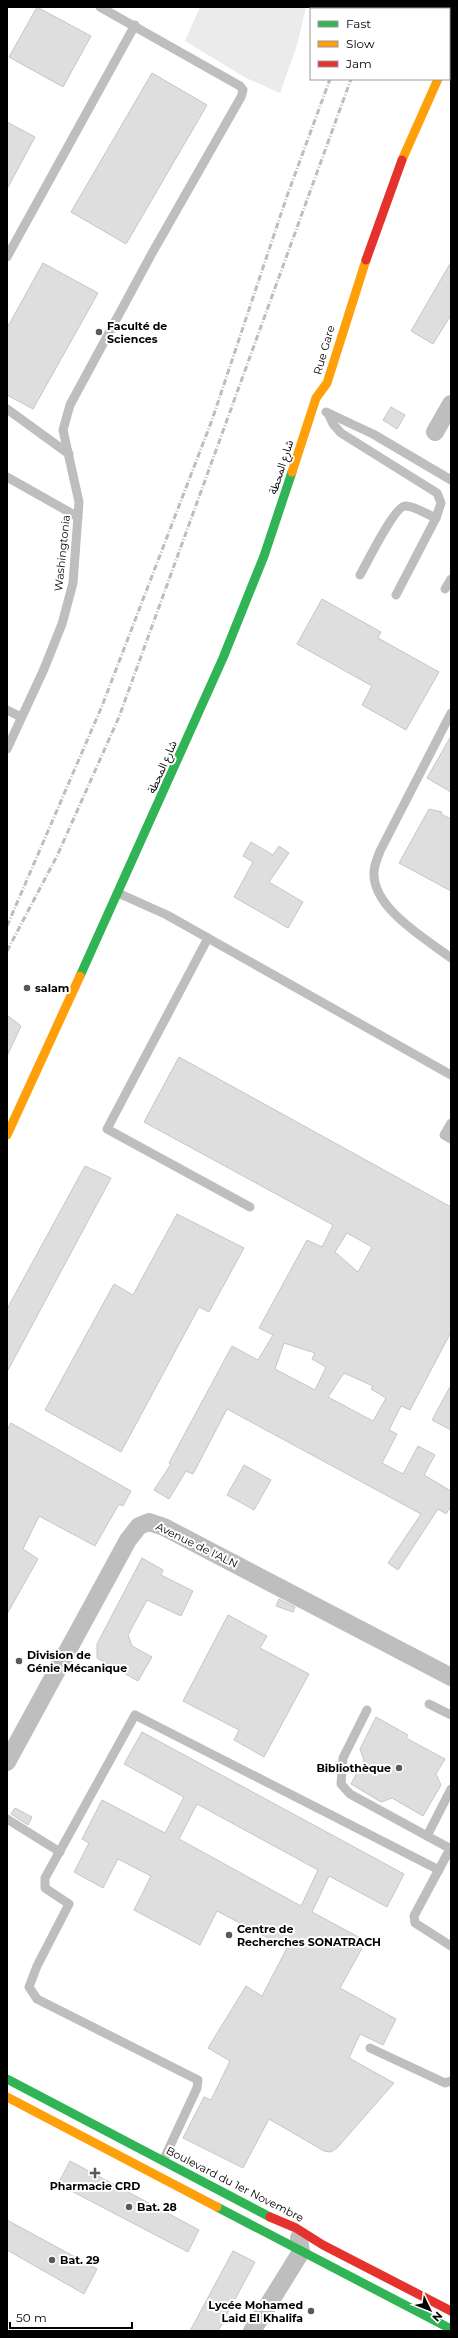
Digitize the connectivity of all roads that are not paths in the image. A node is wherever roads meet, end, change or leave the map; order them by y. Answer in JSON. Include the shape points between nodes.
{"nodes":[{"id":1,"x":100,"y":7,"type":"edge"},
{"id":2,"x":135,"y":25,"type":"junction"},
{"id":3,"x":438,"y":80,"type":"edge"},
{"id":4,"x":7,"y":257,"type":"edge"},
{"id":5,"x":317,"y":379,"type":"dead end"},
{"id":6,"x":316,"y":398,"type":"junction"},
{"id":7,"x":451,"y":404,"type":"edge"},
{"id":8,"x":313,"y":408,"type":"junction"},
{"id":9,"x":7,"y":409,"type":"edge"},
{"id":10,"x":328,"y":413,"type":"junction"},
{"id":11,"x":435,"y":432,"type":"dead end"},
{"id":12,"x":69,"y":454,"type":"junction"},
{"id":13,"x":7,"y":477,"type":"edge"},
{"id":14,"x":451,"y":480,"type":"edge"},
{"id":15,"x":78,"y":517,"type":"junction"},
{"id":16,"x":436,"y":518,"type":"junction"},
{"id":17,"x":360,"y":575,"type":"dead end"},
{"id":18,"x":451,"y":579,"type":"edge"},
{"id":19,"x":446,"y":589,"type":"dead end"},
{"id":20,"x":396,"y":595,"type":"dead end"},
{"id":21,"x":7,"y":710,"type":"edge"},
{"id":22,"x":451,"y":713,"type":"edge"},
{"id":23,"x":21,"y":718,"type":"junction"},
{"id":24,"x":10,"y":734,"type":"edge"},
{"id":25,"x":7,"y":749,"type":"edge"},
{"id":26,"x":118,"y":893,"type":"junction"},
{"id":27,"x":208,"y":938,"type":"junction"},
{"id":28,"x":451,"y":958,"type":"edge"},
{"id":29,"x":451,"y":1075,"type":"edge"},
{"id":30,"x":451,"y":1122,"type":"edge"},
{"id":31,"x":7,"y":1135,"type":"edge"},
{"id":32,"x":451,"y":1139,"type":"edge"},
{"id":33,"x":250,"y":1207,"type":"dead end"},
{"id":34,"x":451,"y":1677,"type":"edge"},
{"id":35,"x":429,"y":1704,"type":"dead end"},
{"id":36,"x":366,"y":1710,"type":"dead end"},
{"id":37,"x":451,"y":1716,"type":"edge"},
{"id":38,"x":7,"y":1762,"type":"edge"},
{"id":39,"x":451,"y":1789,"type":"edge"},
{"id":40,"x":7,"y":1819,"type":"edge"},
{"id":41,"x":427,"y":1836,"type":"junction"},
{"id":42,"x":451,"y":1848,"type":"edge"},
{"id":43,"x":60,"y":1852,"type":"junction"},
{"id":44,"x":439,"y":1870,"type":"junction"},
{"id":45,"x":451,"y":1946,"type":"edge"},
{"id":46,"x":370,"y":2048,"type":"dead end"},
{"id":47,"x":7,"y":2079,"type":"edge"},
{"id":48,"x":451,"y":2081,"type":"edge"},
{"id":49,"x":7,"y":2098,"type":"edge"},
{"id":50,"x":163,"y":2161,"type":"junction"},
{"id":51,"x":296,"y":2228,"type":"junction"},
{"id":52,"x":302,"y":2252,"type":"junction"},
{"id":53,"x":451,"y":2311,"type":"edge"},
{"id":54,"x":451,"y":2329,"type":"edge"},
{"id":55,"x":252,"y":2331,"type":"edge"}],
"edges":[{"from":1,"to":2,"type":"lane"},
{"from":2,"to":4,"type":"lane"},
{"from":2,"to":12,"type":"lane","name":"Washingtonia","via":[[240,86],[242,90],[70,405],[63,430]]},
{"from":3,"to":6,"type":"main road","name":"Rue Gare","via":[[413,130],[394,179],[327,383]]},
{"from":5,"to":6,"type":"main road","name":"Rue Gare"},
{"from":6,"to":8,"type":"main road","name":"شارع المحطة"},
{"from":7,"to":11,"type":"street"},
{"from":8,"to":10,"type":"lane"},
{"from":8,"to":26,"type":"main road","name":"شارع المحطة","via":[[264,556],[223,658]]},
{"from":9,"to":12,"type":"lane"},
{"from":10,"to":14,"type":"lane","via":[[373,434]]},
{"from":10,"to":16,"type":"lane","via":[[341,433],[437,494],[441,503]]},
{"from":12,"to":15,"type":"lane","name":"Washingtonia","via":[[79,502]]},
{"from":13,"to":15,"type":"lane"},
{"from":15,"to":23,"type":"lane","name":"Washingtonia","via":[[73,583],[62,624]]},
{"from":16,"to":17,"type":"lane","via":[[406,505],[400,507]]},
{"from":16,"to":20,"type":"lane"},
{"from":18,"to":19,"type":"lane"},
{"from":21,"to":23,"type":"lane"},
{"from":22,"to":28,"type":"lane","via":[[380,851],[374,872],[378,893],[401,921]]},
{"from":23,"to":24,"type":"lane","name":"Washingtonia"},
{"from":24,"to":25,"type":"lane","name":"Washingtonia"},
{"from":26,"to":27,"type":"lane","via":[[167,915]]},
{"from":26,"to":31,"type":"main road","name":"شارع المحطة"},
{"from":27,"to":29,"type":"lane"},
{"from":27,"to":33,"type":"lane","via":[[107,1129]]},
{"from":30,"to":32,"type":"lane","via":[[444,1135]]},
{"from":34,"to":38,"type":"street","name":"Avenue de l'ALN","via":[[164,1527],[149,1522],[139,1526],[128,1540]]},
{"from":35,"to":37,"type":"lane"},
{"from":36,"to":41,"type":"lane","via":[[343,1758],[341,1784],[350,1794]]},
{"from":39,"to":41,"type":"lane"},
{"from":40,"to":43,"type":"lane"},
{"from":41,"to":42,"type":"lane"},
{"from":42,"to":44,"type":"lane"},
{"from":43,"to":44,"type":"lane","via":[[135,1715]]},
{"from":43,"to":50,"type":"lane","via":[[45,1878],[45,1888],[69,1904],[29,1987],[37,1999],[198,2080],[197,2088]]},
{"from":44,"to":45,"type":"lane","via":[[414,1916],[415,1923]]},
{"from":46,"to":48,"type":"lane","via":[[445,2083]]},
{"from":47,"to":50,"type":"main road","name":"Boulevard du 1er Novembre"},
{"from":49,"to":52,"type":"main road"},
{"from":50,"to":51,"type":"main road","name":"Boulevard du 1er Novembre","via":[[285,2225]]},
{"from":51,"to":52,"type":"street"},
{"from":51,"to":53,"type":"main road","name":"Boulevard du 1er Novembre","via":[[323,2245]]},
{"from":52,"to":54,"type":"main road"},
{"from":52,"to":55,"type":"street"}]}
